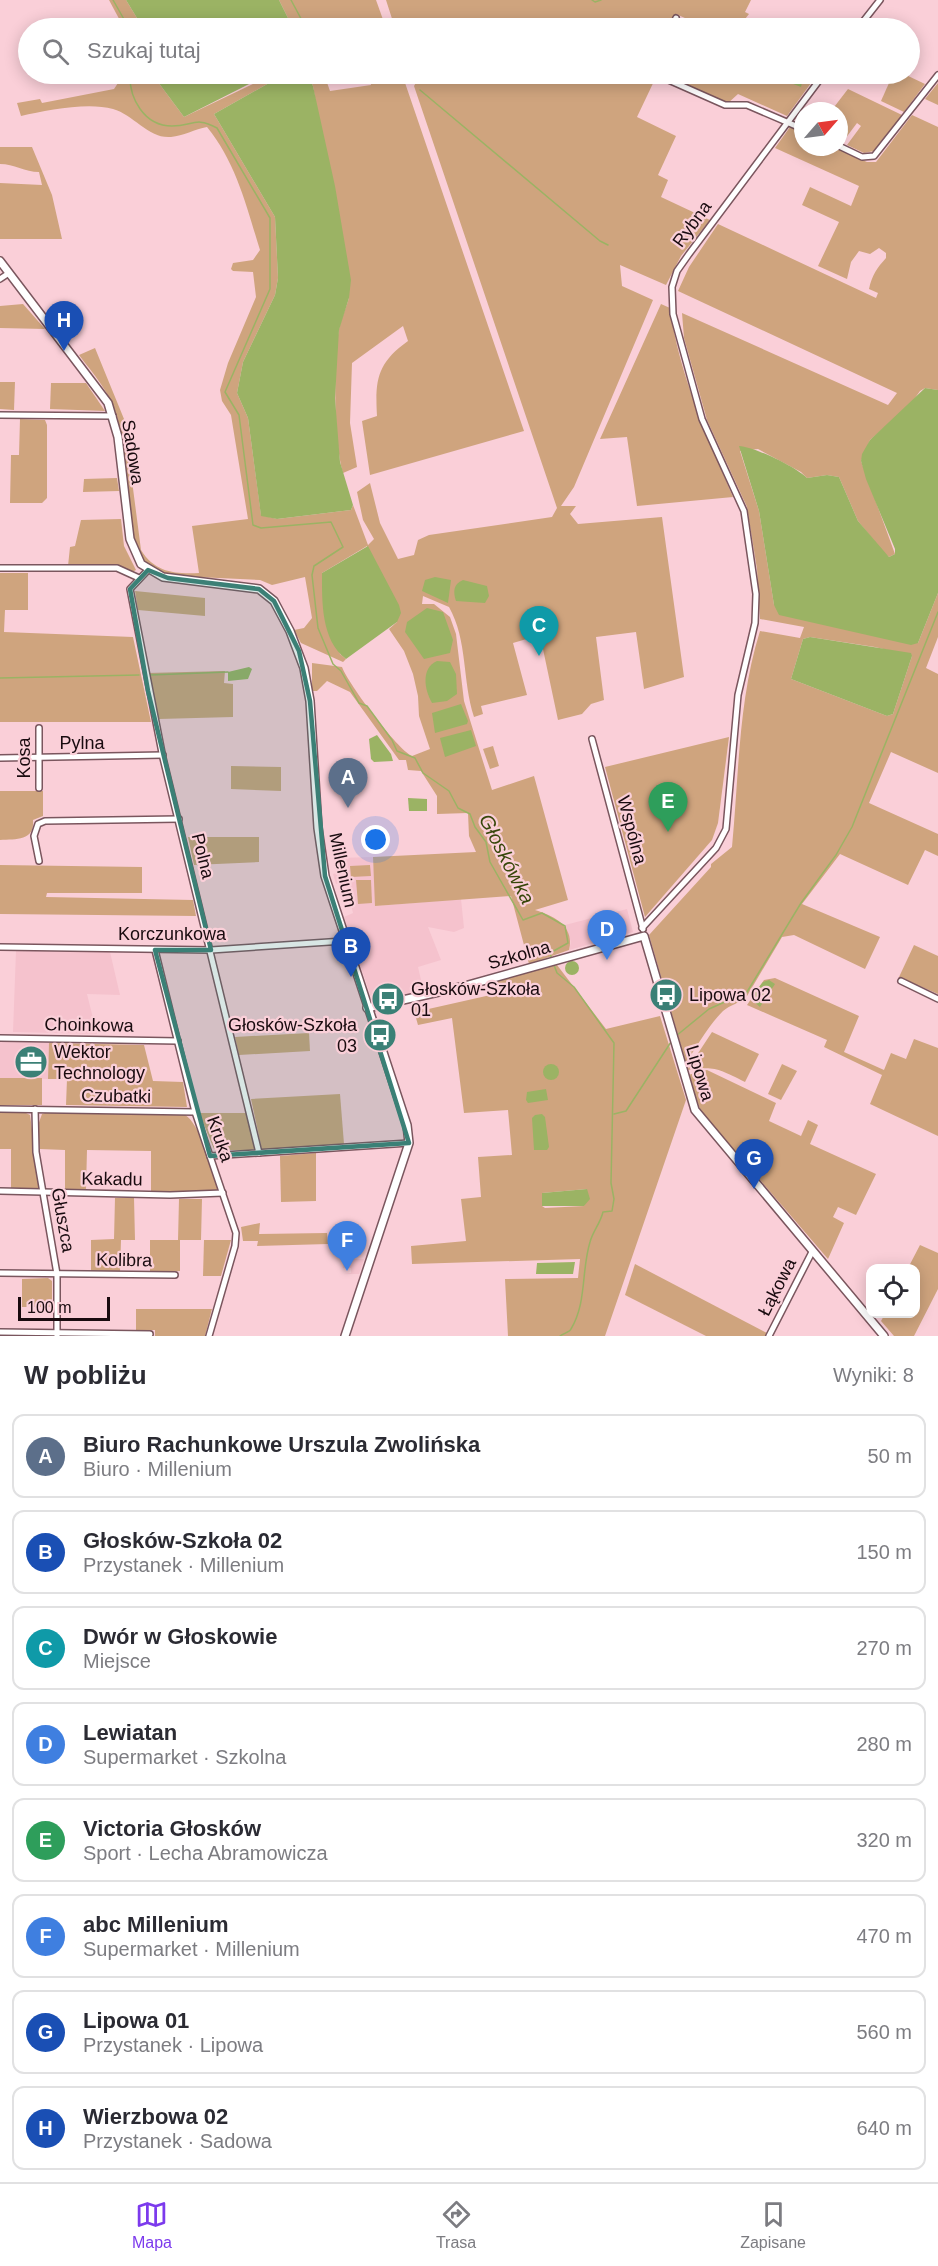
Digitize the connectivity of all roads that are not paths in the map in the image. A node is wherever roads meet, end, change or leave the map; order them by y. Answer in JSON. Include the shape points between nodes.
{"nodes":[{"id":1,"x":880,"y":0,"type":"edge"},
{"id":2,"x":866,"y":18,"type":"edge"},
{"id":3,"x":938,"y":75,"type":"edge"},
{"id":4,"x":677,"y":84,"type":"edge"},
{"id":5,"x":816,"y":84,"type":"edge"},
{"id":6,"x":787,"y":122,"type":"junction"},
{"id":7,"x":794,"y":125,"type":"edge"},
{"id":8,"x":848,"y":150,"type":"edge"},
{"id":9,"x":0,"y":261,"type":"edge"},
{"id":10,"x":9,"y":273,"type":"junction"},
{"id":11,"x":0,"y":279,"type":"edge"},
{"id":12,"x":0,"y":415,"type":"edge"},
{"id":13,"x":112,"y":416,"type":"junction"},
{"id":14,"x":0,"y":568,"type":"edge"},
{"id":15,"x":147,"y":570,"type":"junction"},
{"id":16,"x":139,"y":578,"type":"junction"},
{"id":17,"x":39,"y":728,"type":"dead end"},
{"id":18,"x":592,"y":740,"type":"dead end"},
{"id":19,"x":163,"y":755,"type":"junction"},
{"id":20,"x":0,"y":758,"type":"edge"},
{"id":21,"x":39,"y":758,"type":"junction"},
{"id":22,"x":39,"y":788,"type":"dead end"},
{"id":23,"x":179,"y":819,"type":"junction"},
{"id":24,"x":39,"y":861,"type":"dead end"},
{"id":25,"x":643,"y":932,"type":"junction"},
{"id":26,"x":344,"y":940,"type":"junction"},
{"id":27,"x":0,"y":947,"type":"edge"},
{"id":28,"x":155,"y":950,"type":"junction"},
{"id":29,"x":211,"y":950,"type":"junction"},
{"id":30,"x":901,"y":981,"type":"dead end"},
{"id":31,"x":938,"y":999,"type":"edge"},
{"id":32,"x":367,"y":1008,"type":"junction"},
{"id":33,"x":0,"y":1038,"type":"edge"},
{"id":34,"x":178,"y":1041,"type":"junction"},
{"id":35,"x":0,"y":1109,"type":"edge"},
{"id":36,"x":35,"y":1109,"type":"junction"},
{"id":37,"x":195,"y":1112,"type":"junction"},
{"id":38,"x":409,"y":1143,"type":"junction"},
{"id":39,"x":259,"y":1153,"type":"junction"},
{"id":40,"x":210,"y":1156,"type":"junction"},
{"id":41,"x":0,"y":1191,"type":"edge"},
{"id":42,"x":43,"y":1192,"type":"junction"},
{"id":43,"x":223,"y":1192,"type":"junction"},
{"id":44,"x":812,"y":1252,"type":"junction"},
{"id":45,"x":0,"y":1273,"type":"edge"},
{"id":46,"x":57,"y":1274,"type":"junction"},
{"id":47,"x":175,"y":1275,"type":"dead end"},
{"id":48,"x":0,"y":1332,"type":"edge"},
{"id":49,"x":57,"y":1334,"type":"edge"},
{"id":50,"x":150,"y":1334,"type":"dead end"},
{"id":51,"x":209,"y":1336,"type":"edge"},
{"id":52,"x":345,"y":1336,"type":"edge"},
{"id":53,"x":769,"y":1336,"type":"edge"},
{"id":54,"x":884,"y":1336,"type":"edge"}],
"edges":[{"from":1,"to":2,"type":"street"},
{"from":3,"to":8,"type":"street","via":[[874,156],[862,157]]},
{"from":4,"to":6,"type":"street","via":[[725,105],[747,105]]},
{"from":5,"to":6,"type":"street","name":"Rybna"},
{"from":6,"to":7,"type":"street"},
{"from":6,"to":25,"type":"street","name":"Rybna","via":[[677,271],[672,287],[673,314],[702,419],[744,511],[756,594],[755,623],[738,695],[726,829],[716,848]]},
{"from":9,"to":10,"type":"street","name":"Sadowa"},
{"from":10,"to":11,"type":"street"},
{"from":10,"to":13,"type":"street","name":"Sadowa","via":[[97,387]]},
{"from":12,"to":13,"type":"street"},
{"from":13,"to":15,"type":"street","name":"Sadowa","via":[[130,539],[136,557]]},
{"from":14,"to":16,"type":"street","via":[[117,568]]},
{"from":15,"to":16,"type":"street"},
{"from":15,"to":26,"type":"street","name":"Millenium","via":[[168,578],[256,588],[270,596],[280,611],[306,675],[321,854]]},
{"from":16,"to":19,"type":"street","name":"Polna","via":[[130,590]]},
{"from":17,"to":21,"type":"street","name":"Kosa"},
{"from":18,"to":25,"type":"street","name":"Wspólna"},
{"from":19,"to":21,"type":"street","name":"Pylna"},
{"from":19,"to":23,"type":"street","name":"Polna"},
{"from":20,"to":21,"type":"street","name":"Pylna"},
{"from":21,"to":22,"type":"street","name":"Kosa"},
{"from":23,"to":24,"type":"street","via":[[49,820],[38,824],[34,836]]},
{"from":23,"to":29,"type":"street","name":"Polna"},
{"from":25,"to":32,"type":"street","name":"Szkolna","via":[[546,963]]},
{"from":25,"to":44,"type":"street","name":"Lipowa","via":[[698,1116]]},
{"from":26,"to":29,"type":"street","name":"Korczunkowa"},
{"from":26,"to":32,"type":"street","name":"Millenium"},
{"from":27,"to":28,"type":"street","name":"Korczunkowa"},
{"from":28,"to":29,"type":"street","name":"Korczunkowa"},
{"from":28,"to":34,"type":"street","name":"Kruka"},
{"from":29,"to":39,"type":"street","name":"Polna"},
{"from":30,"to":31,"type":"street"},
{"from":32,"to":38,"type":"street","name":"Millenium","via":[[407,1125]]},
{"from":33,"to":34,"type":"street","name":"Choinkowa"},
{"from":34,"to":37,"type":"street","name":"Kruka"},
{"from":35,"to":36,"type":"street","name":"Czubatki"},
{"from":36,"to":37,"type":"street","name":"Czubatki"},
{"from":36,"to":42,"type":"street","name":"Głuszca","via":[[36,1152]]},
{"from":37,"to":40,"type":"street","name":"Kruka"},
{"from":38,"to":39,"type":"street"},
{"from":38,"to":52,"type":"street","name":"Millenium"},
{"from":39,"to":40,"type":"street"},
{"from":40,"to":43,"type":"street","name":"Kruka"},
{"from":41,"to":42,"type":"street","name":"Kakadu"},
{"from":42,"to":43,"type":"street","name":"Kakadu"},
{"from":42,"to":46,"type":"street","name":"Głuszca"},
{"from":43,"to":51,"type":"street","name":"Kruka","via":[[236,1239]]},
{"from":44,"to":53,"type":"street","name":"Łąkowa"},
{"from":44,"to":54,"type":"street","name":"Lipowa"},
{"from":45,"to":46,"type":"street","name":"Kolibra"},
{"from":46,"to":47,"type":"street","name":"Kolibra"},
{"from":46,"to":49,"type":"street","name":"Głuszca"},
{"from":48,"to":49,"type":"street"},
{"from":49,"to":50,"type":"street"}]}
